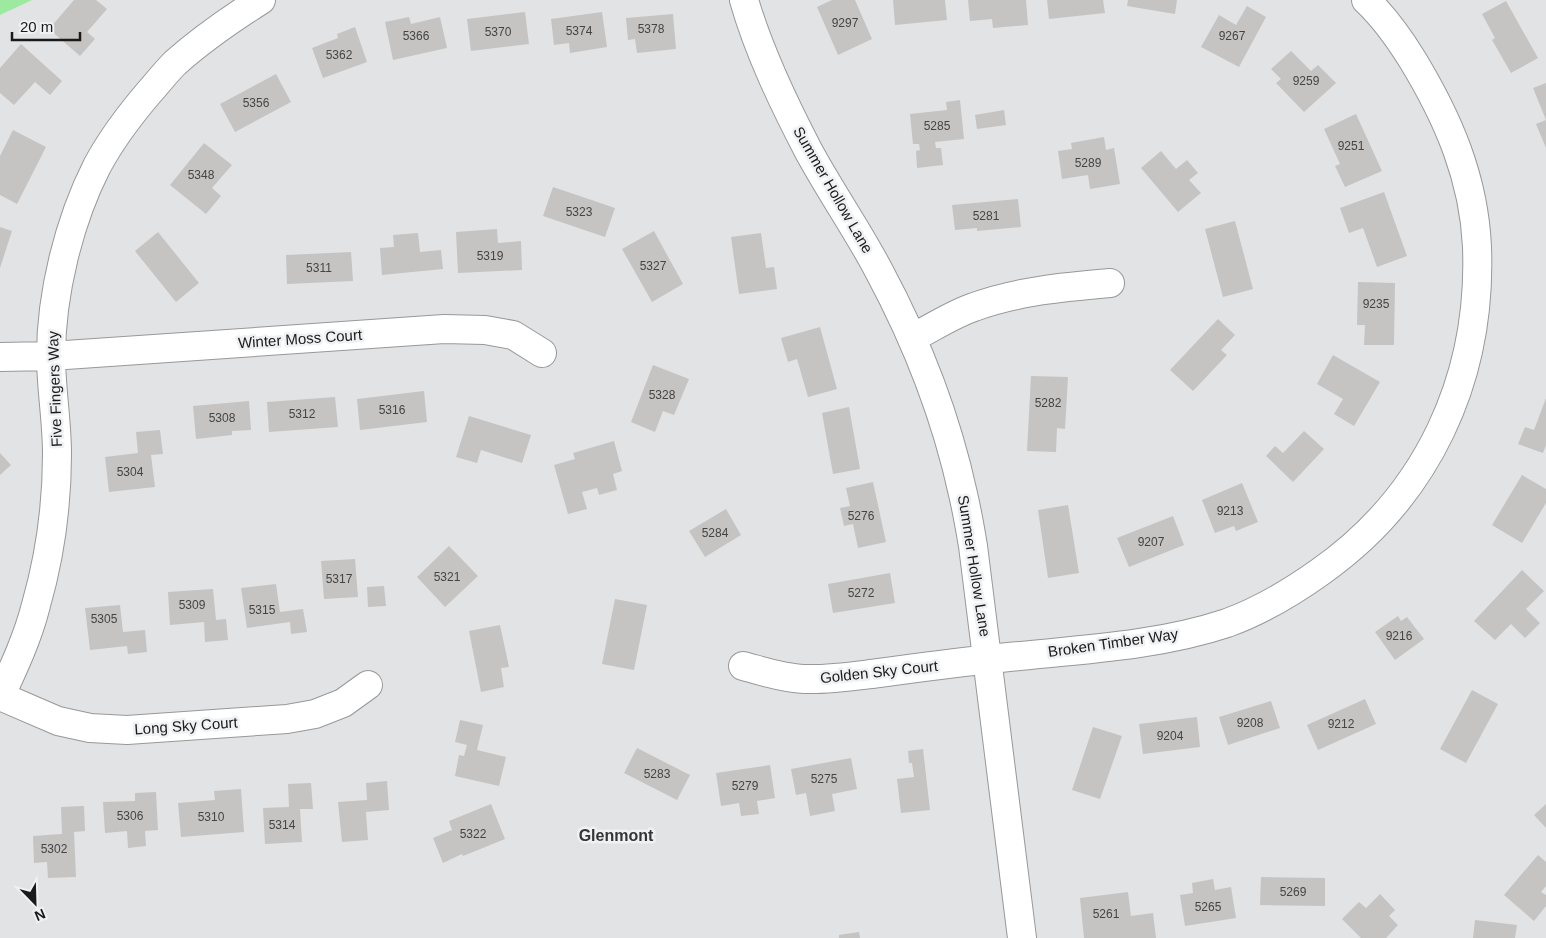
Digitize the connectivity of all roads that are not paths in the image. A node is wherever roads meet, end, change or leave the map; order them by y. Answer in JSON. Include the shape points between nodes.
{"nodes":[{"id":1,"x":261,"y":0,"type":"edge"},
{"id":2,"x":744,"y":0,"type":"edge"},
{"id":3,"x":1366,"y":0,"type":"edge"},
{"id":4,"x":1110,"y":283,"type":"dead end"},
{"id":5,"x":912,"y":338,"type":"junction"},
{"id":6,"x":542,"y":353,"type":"dead end"},
{"id":7,"x":51,"y":356,"type":"junction"},
{"id":8,"x":0,"y":357,"type":"edge"},
{"id":9,"x":987,"y":659,"type":"junction"},
{"id":10,"x":742,"y":666,"type":"dead end"},
{"id":11,"x":368,"y":685,"type":"dead end"},
{"id":12,"x":0,"y":696,"type":"edge"},
{"id":13,"x":1022,"y":938,"type":"edge"}],
"edges":[{"from":1,"to":7,"type":"street","name":"Five Fingers Way","via":[[220,27],[174,64],[133,110],[98,166],[76,214],[63,262],[55,304]]},
{"from":2,"to":5,"type":"street","name":"Summer Hollow Lane","via":[[780,95],[804,143],[879,270]]},
{"from":3,"to":9,"type":"street","name":"Broken Timber Way","via":[[1401,42],[1430,89],[1465,171],[1476,220],[1478,266],[1473,326],[1453,404],[1436,442],[1406,491],[1368,534],[1334,563],[1264,607],[1227,623],[1148,642]]},
{"from":4,"to":5,"type":"street","via":[[1015,295],[973,307]]},
{"from":5,"to":9,"type":"street","name":"Summer Hollow Lane","via":[[938,405],[963,493]]},
{"from":6,"to":7,"type":"street","name":"Winter Moss Court","via":[[513,335],[485,330],[444,329]]},
{"from":7,"to":8,"type":"street","name":"Winter Moss Court"},
{"from":7,"to":12,"type":"street","name":"Five Fingers Way","via":[[57,453],[56,505],[36,606]]},
{"from":9,"to":10,"type":"street","name":"Golden Sky Court","via":[[801,679]]},
{"from":9,"to":13,"type":"street","name":"Summer Hollow Lane"},
{"from":11,"to":12,"type":"street","name":"Long Sky Court","via":[[343,703],[315,714],[287,719],[127,730],[90,728],[58,721]]}]}
